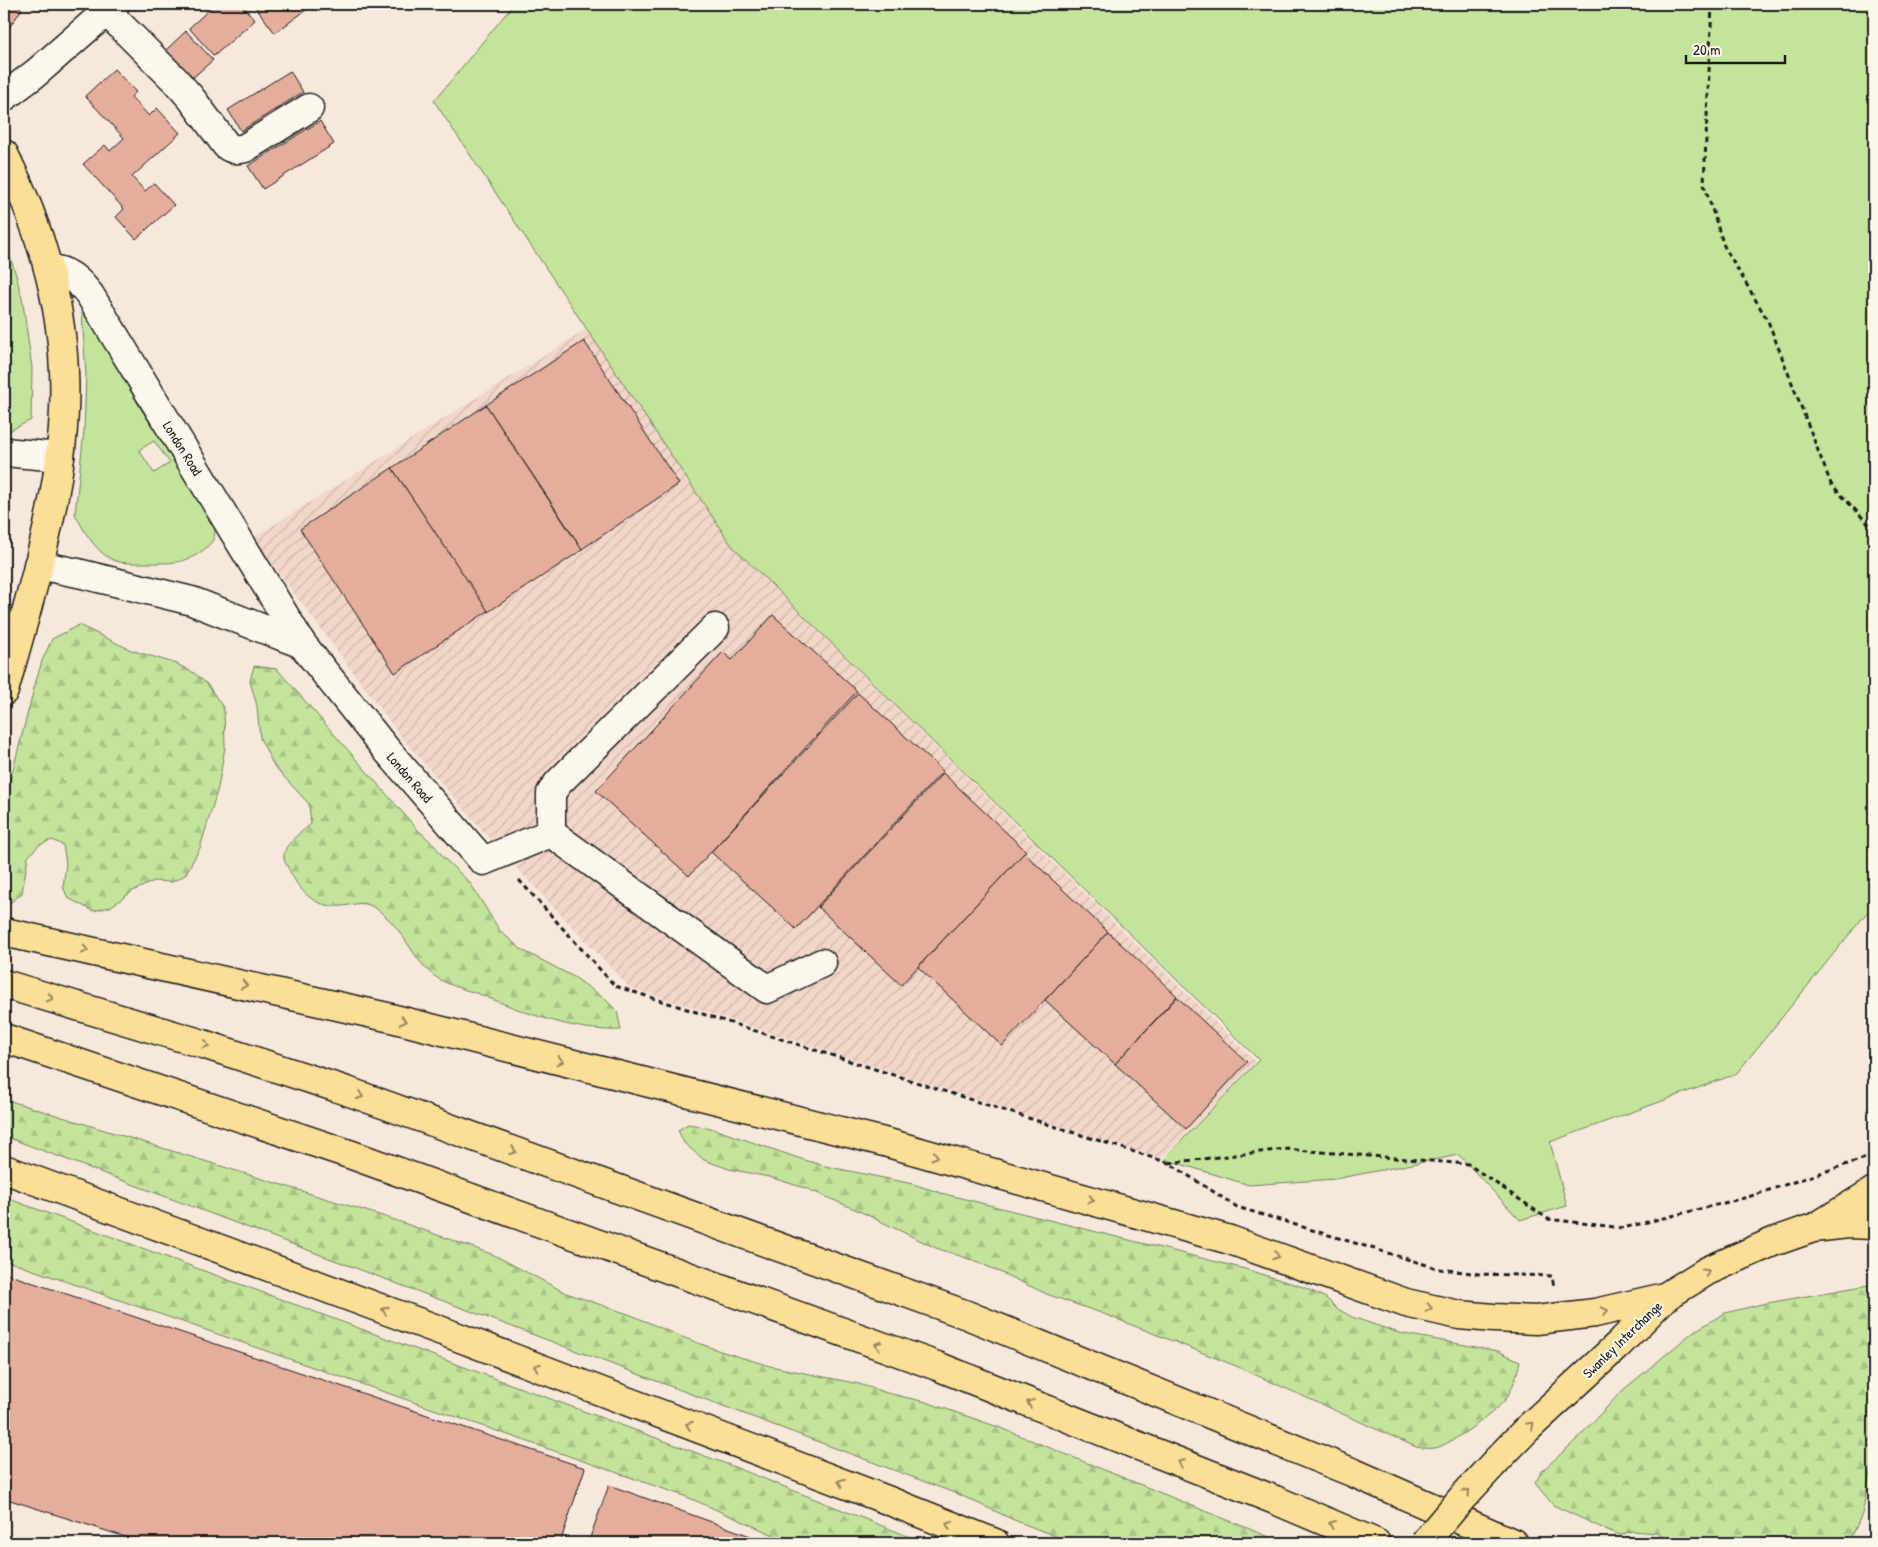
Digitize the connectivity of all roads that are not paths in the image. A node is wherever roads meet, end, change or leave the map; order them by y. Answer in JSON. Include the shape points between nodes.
{"nodes":[{"id":1,"x":111,"y":8,"type":"edge"},
{"id":2,"x":4,"y":97,"type":"edge"},
{"id":3,"x":309,"y":108,"type":"dead end"},
{"id":4,"x":6,"y":163,"type":"edge"},
{"id":5,"x":49,"y":269,"type":"junction"},
{"id":6,"x":4,"y":452,"type":"edge"},
{"id":7,"x":60,"y":457,"type":"junction"},
{"id":8,"x":38,"y":565,"type":"junction"},
{"id":9,"x":715,"y":628,"type":"dead end"},
{"id":10,"x":302,"y":644,"type":"junction"},
{"id":11,"x":4,"y":691,"type":"edge"},
{"id":12,"x":550,"y":833,"type":"junction"},
{"id":13,"x":4,"y":932,"type":"edge"},
{"id":14,"x":822,"y":962,"type":"dead end"},
{"id":15,"x":4,"y":984,"type":"edge"},
{"id":16,"x":4,"y":1038,"type":"edge"},
{"id":17,"x":4,"y":1169,"type":"edge"},
{"id":18,"x":1874,"y":1191,"type":"edge"},
{"id":19,"x":1874,"y":1225,"type":"edge"},
{"id":20,"x":1813,"y":1228,"type":"junction"},
{"id":21,"x":1665,"y":1297,"type":"junction"},
{"id":22,"x":994,"y":1543,"type":"edge"},
{"id":23,"x":1376,"y":1543,"type":"edge"},
{"id":24,"x":1424,"y":1543,"type":"edge"},
{"id":25,"x":1513,"y":1543,"type":"edge"}],
"edges":[{"from":1,"to":2,"type":"street"},
{"from":1,"to":3,"type":"street","via":[[230,148],[245,148]]},
{"from":4,"to":5,"type":"main road","via":[[29,207]]},
{"from":5,"to":7,"type":"main road","via":[[61,332],[64,373]]},
{"from":5,"to":10,"type":"street","name":"London Road","via":[[67,272],[90,295]]},
{"from":6,"to":7,"type":"street"},
{"from":7,"to":8,"type":"main road"},
{"from":8,"to":10,"type":"street","via":[[192,601]]},
{"from":8,"to":11,"type":"main road"},
{"from":9,"to":12,"type":"street","via":[[558,783],[551,793]]},
{"from":10,"to":12,"type":"street","name":"London Road","via":[[385,748],[483,861]]},
{"from":12,"to":14,"type":"street","via":[[767,989]]},
{"from":13,"to":21,"type":"main road","one_way":true,"via":[[387,1017],[888,1143],[1230,1240],[1406,1303],[1459,1315],[1557,1318],[1596,1313]]},
{"from":15,"to":25,"type":"main road","one_way":true,"via":[[347,1091],[958,1312],[1354,1473]]},
{"from":23,"to":16,"type":"main road","one_way":true,"via":[[937,1366],[362,1158]]},
{"from":22,"to":17,"type":"main road","one_way":true,"via":[[442,1330]]},
{"from":18,"to":20,"type":"main road"},
{"from":19,"to":20,"type":"main road","name":"Swanley Interchange"},
{"from":21,"to":20,"type":"main road","name":"Swanley Interchange","one_way":true,"via":[[1707,1270]]},
{"from":24,"to":21,"type":"main road","name":"Swanley Interchange","one_way":true,"bridge":true,"via":[[1527,1429],[1620,1344]]}]}
